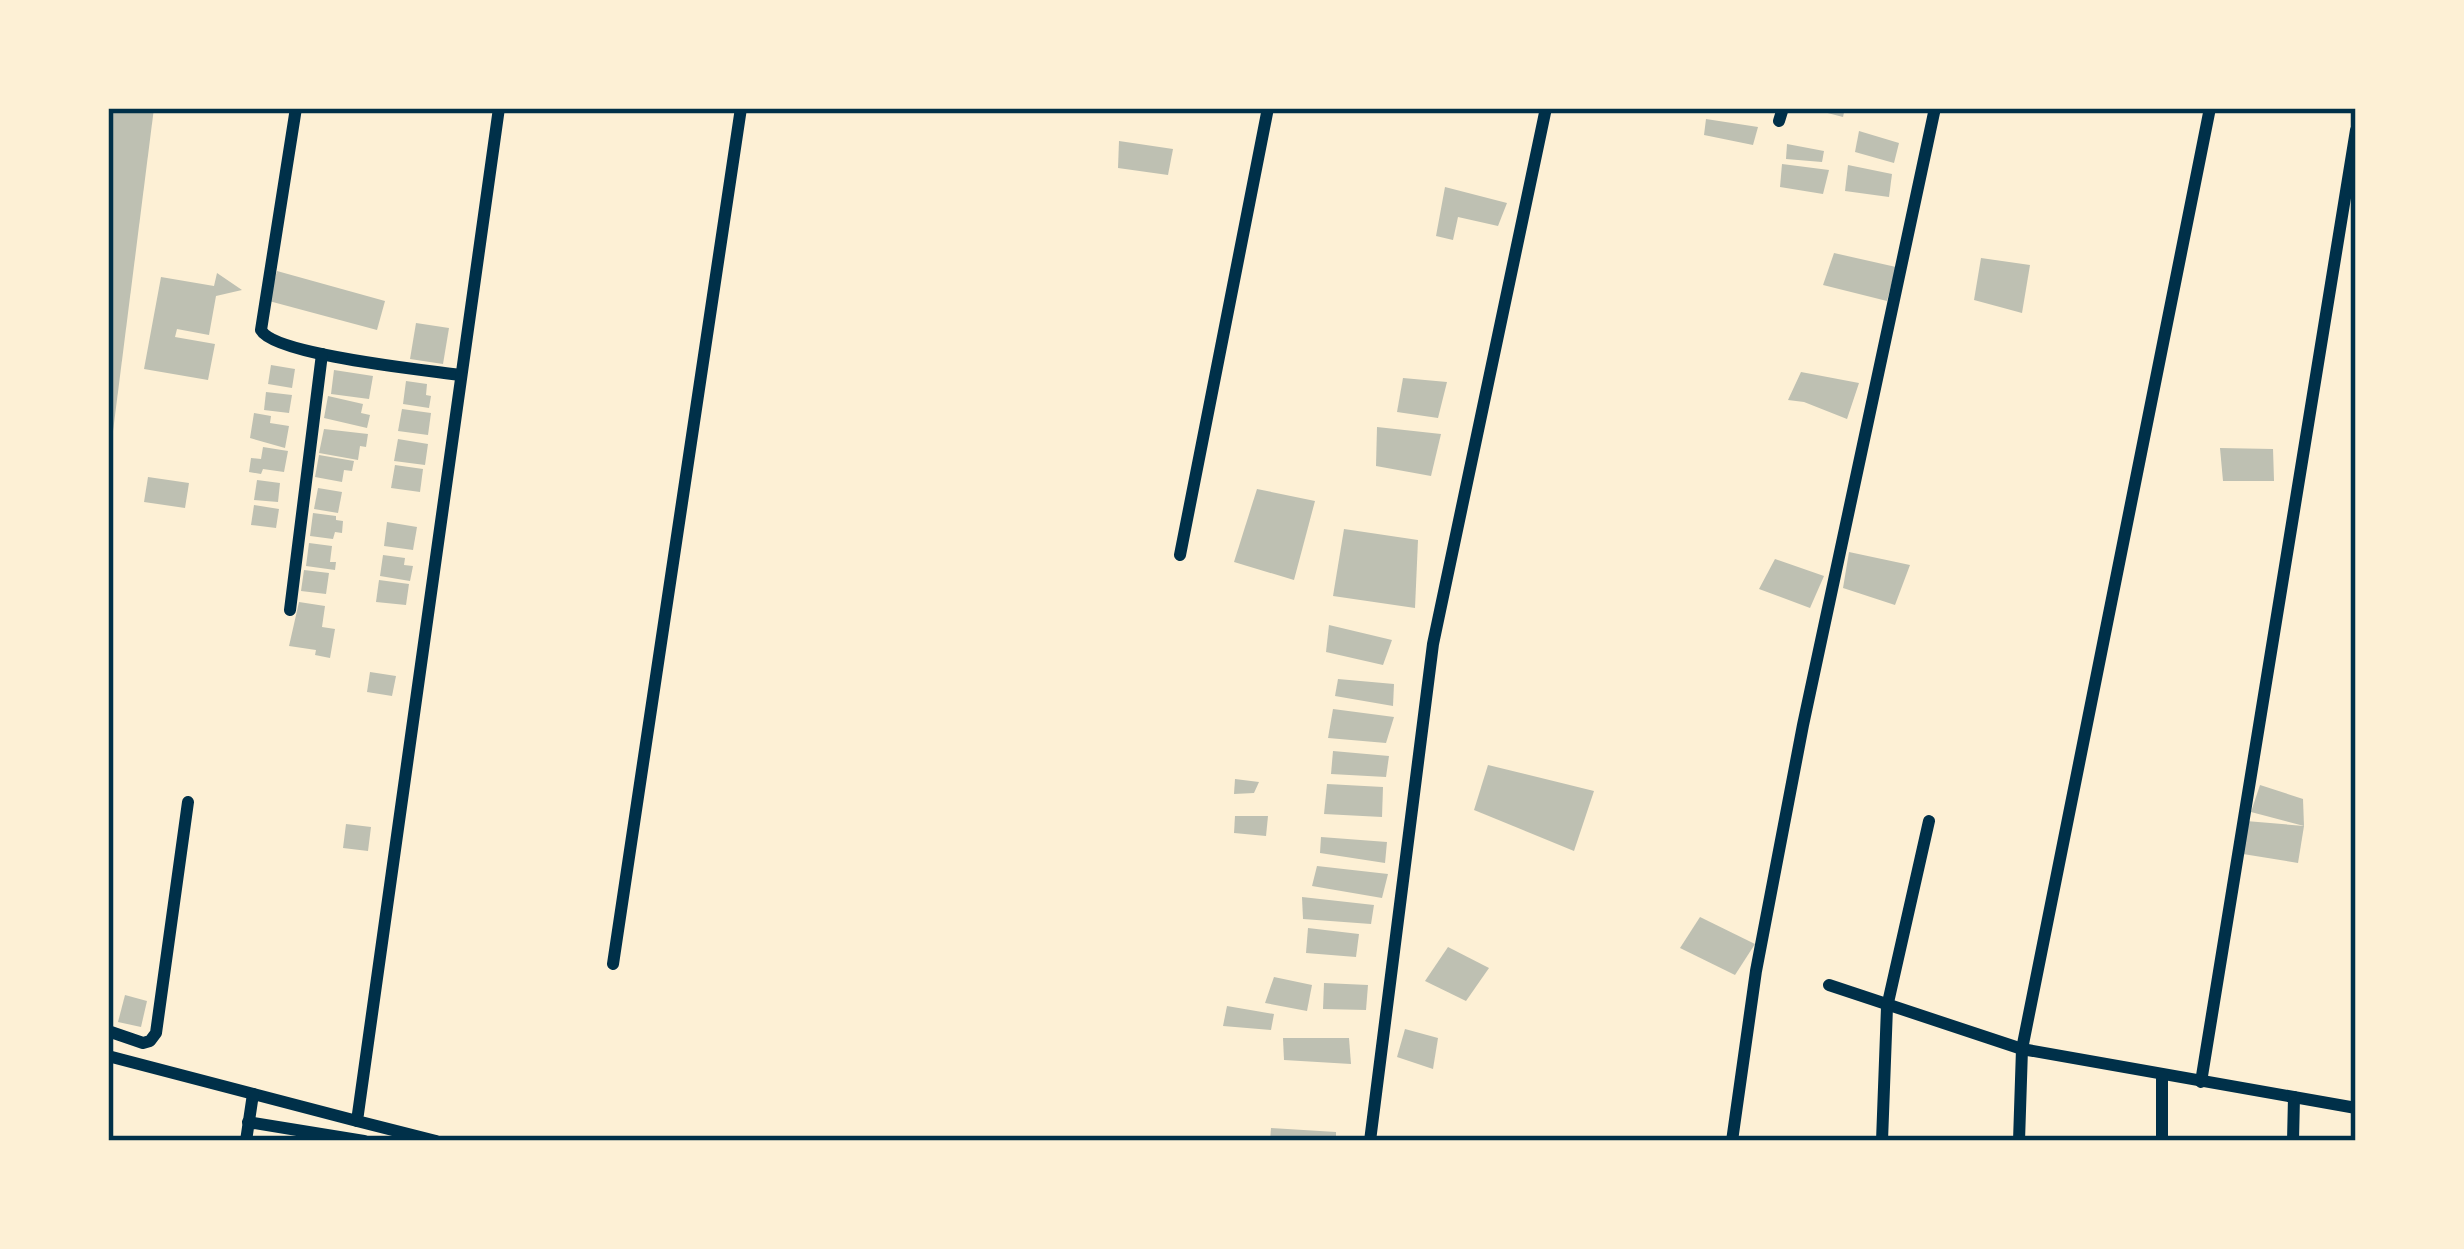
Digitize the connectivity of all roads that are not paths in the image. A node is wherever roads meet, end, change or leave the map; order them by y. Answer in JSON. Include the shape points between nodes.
{"nodes":[{"id":1,"x":296,"y":108,"type":"edge"},
{"id":2,"x":499,"y":108,"type":"edge"},
{"id":3,"x":741,"y":108,"type":"edge"},
{"id":4,"x":1268,"y":108,"type":"edge"},
{"id":5,"x":1546,"y":108,"type":"edge"},
{"id":6,"x":1935,"y":108,"type":"edge"},
{"id":7,"x":2210,"y":108,"type":"edge"},
{"id":8,"x":2356,"y":130,"type":"edge"},
{"id":9,"x":322,"y":354,"type":"junction"},
{"id":10,"x":460,"y":375,"type":"junction"},
{"id":11,"x":1180,"y":555,"type":"dead end"},
{"id":12,"x":290,"y":610,"type":"dead end"},
{"id":13,"x":188,"y":802,"type":"dead end"},
{"id":14,"x":1929,"y":821,"type":"dead end"},
{"id":15,"x":614,"y":964,"type":"dead end"},
{"id":16,"x":1829,"y":985,"type":"dead end"},
{"id":17,"x":1888,"y":1007,"type":"junction"},
{"id":18,"x":108,"y":1031,"type":"edge"},
{"id":19,"x":2022,"y":1049,"type":"junction"},
{"id":20,"x":108,"y":1056,"type":"edge"},
{"id":21,"x":2162,"y":1076,"type":"junction"},
{"id":22,"x":2201,"y":1082,"type":"junction"},
{"id":23,"x":253,"y":1094,"type":"junction"},
{"id":24,"x":2294,"y":1097,"type":"junction"},
{"id":25,"x":2356,"y":1108,"type":"edge"},
{"id":26,"x":357,"y":1120,"type":"junction"},
{"id":27,"x":248,"y":1122,"type":"junction"},
{"id":28,"x":246,"y":1141,"type":"edge"},
{"id":29,"x":364,"y":1141,"type":"edge"},
{"id":30,"x":436,"y":1141,"type":"edge"},
{"id":31,"x":1370,"y":1141,"type":"edge"},
{"id":32,"x":1732,"y":1141,"type":"edge"},
{"id":33,"x":1882,"y":1141,"type":"edge"},
{"id":34,"x":2020,"y":1141,"type":"edge"},
{"id":35,"x":2162,"y":1141,"type":"edge"},
{"id":36,"x":2293,"y":1141,"type":"edge"}],
"edges":[{"from":1,"to":9,"type":"street","via":[[261,330],[274,343]]},
{"from":2,"to":10,"type":"street"},
{"from":3,"to":15,"type":"street"},
{"from":4,"to":11,"type":"street"},
{"from":5,"to":31,"type":"street","via":[[1433,644]]},
{"from":6,"to":32,"type":"street","via":[[1803,725]]},
{"from":7,"to":19,"type":"street"},
{"from":8,"to":22,"type":"street"},
{"from":9,"to":10,"type":"street"},
{"from":9,"to":12,"type":"street"},
{"from":10,"to":26,"type":"street"},
{"from":13,"to":18,"type":"street","via":[[156,1033],[143,1043]]},
{"from":14,"to":17,"type":"street"},
{"from":16,"to":17,"type":"street"},
{"from":17,"to":19,"type":"street"},
{"from":17,"to":33,"type":"street"},
{"from":19,"to":21,"type":"street"},
{"from":19,"to":34,"type":"street"},
{"from":20,"to":23,"type":"street"},
{"from":21,"to":22,"type":"street"},
{"from":21,"to":35,"type":"street"},
{"from":22,"to":24,"type":"street"},
{"from":23,"to":26,"type":"street"},
{"from":23,"to":27,"type":"street"},
{"from":24,"to":25,"type":"street"},
{"from":24,"to":36,"type":"street"},
{"from":26,"to":30,"type":"street"},
{"from":27,"to":28,"type":"street"},
{"from":27,"to":29,"type":"street"}]}
